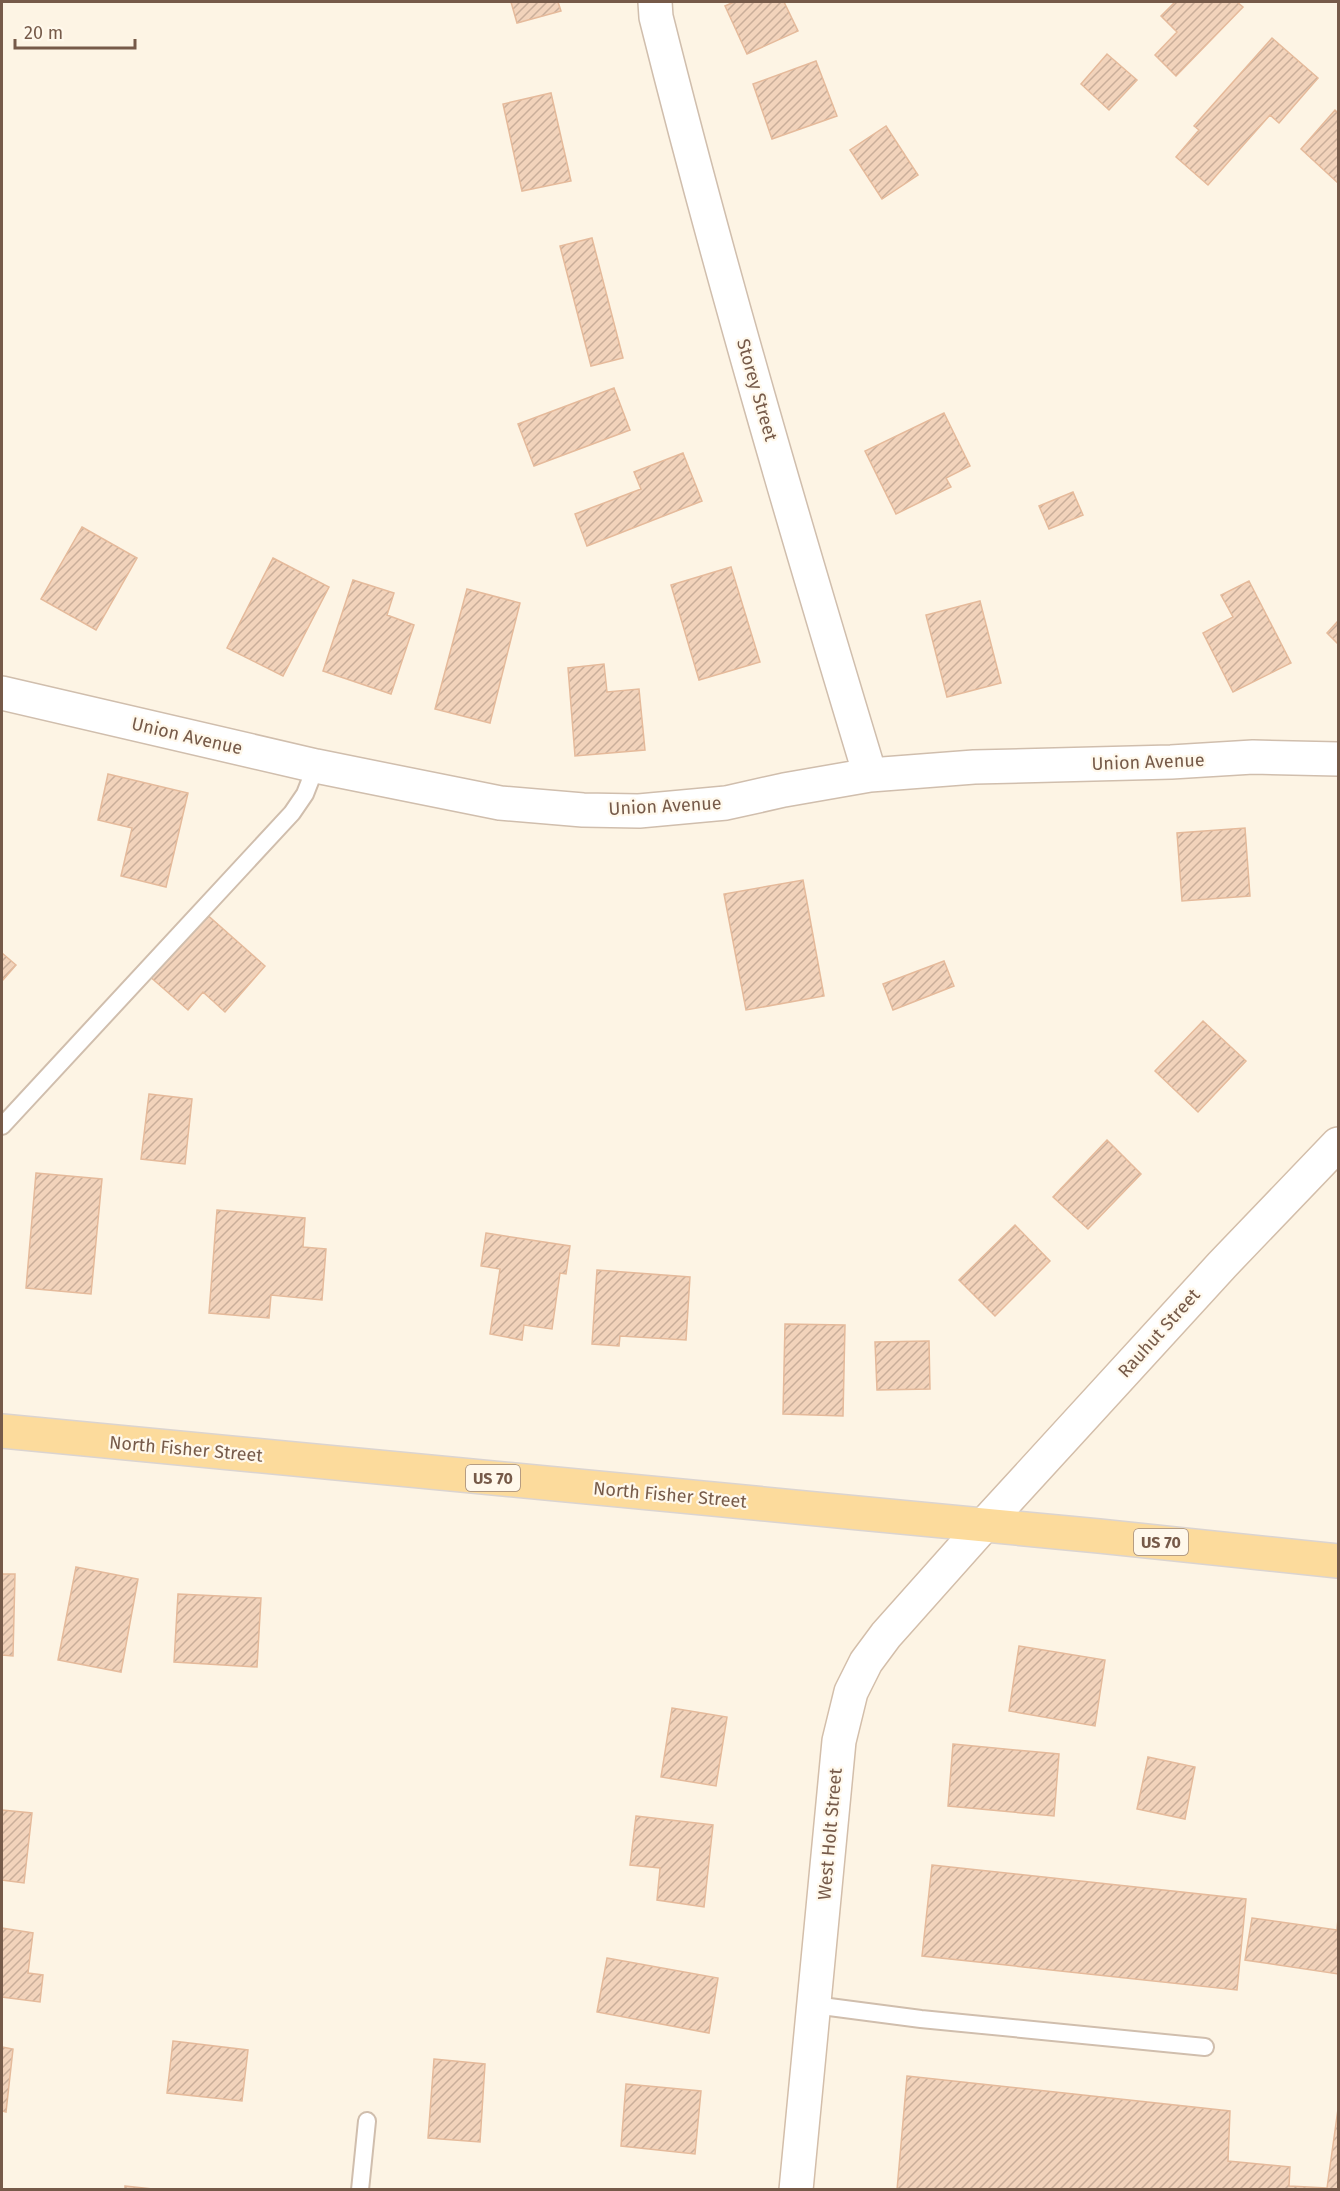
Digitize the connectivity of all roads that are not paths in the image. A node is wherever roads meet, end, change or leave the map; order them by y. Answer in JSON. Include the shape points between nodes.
{"nodes":[{"id":1,"x":655,"y":2,"type":"edge"},
{"id":2,"x":2,"y":693,"type":"edge"},
{"id":3,"x":1338,"y":759,"type":"edge"},
{"id":4,"x":316,"y":766,"type":"junction"},
{"id":5,"x":870,"y":775,"type":"junction"},
{"id":6,"x":2,"y":1126,"type":"edge"},
{"id":7,"x":1338,"y":1144,"type":"edge"},
{"id":8,"x":2,"y":1431,"type":"edge"},
{"id":9,"x":984,"y":1525,"type":"junction"},
{"id":10,"x":1338,"y":1561,"type":"edge"},
{"id":11,"x":814,"y":2005,"type":"junction"},
{"id":12,"x":1205,"y":2047,"type":"dead end"},
{"id":13,"x":367,"y":2121,"type":"dead end"},
{"id":14,"x":360,"y":2190,"type":"edge"},
{"id":15,"x":796,"y":2190,"type":"edge"}],
"edges":[{"from":1,"to":5,"type":"street","name":"Storey Street","via":[[688,144],[806,565]]},
{"from":2,"to":4,"type":"street","name":"Union Avenue"},
{"from":3,"to":5,"type":"street","name":"Union Avenue","via":[[1253,757],[974,767]]},
{"from":4,"to":5,"type":"street","name":"Union Avenue","via":[[500,803],[584,810],[726,803]]},
{"from":4,"to":6,"type":"lane","via":[[292,813]]},
{"from":7,"to":9,"type":"street","name":"Rauhut Street"},
{"from":8,"to":9,"type":"main road","name":"North Fisher Street","number":"US 70"},
{"from":9,"to":10,"type":"main road","name":"North Fisher Street","number":"US 70"},
{"from":9,"to":11,"type":"street","name":"West Holt Street","via":[[886,1635],[851,1692],[839,1741]]},
{"from":11,"to":12,"type":"lane"},
{"from":11,"to":15,"type":"street","name":"West Holt Street"},
{"from":13,"to":14,"type":"lane"}]}
